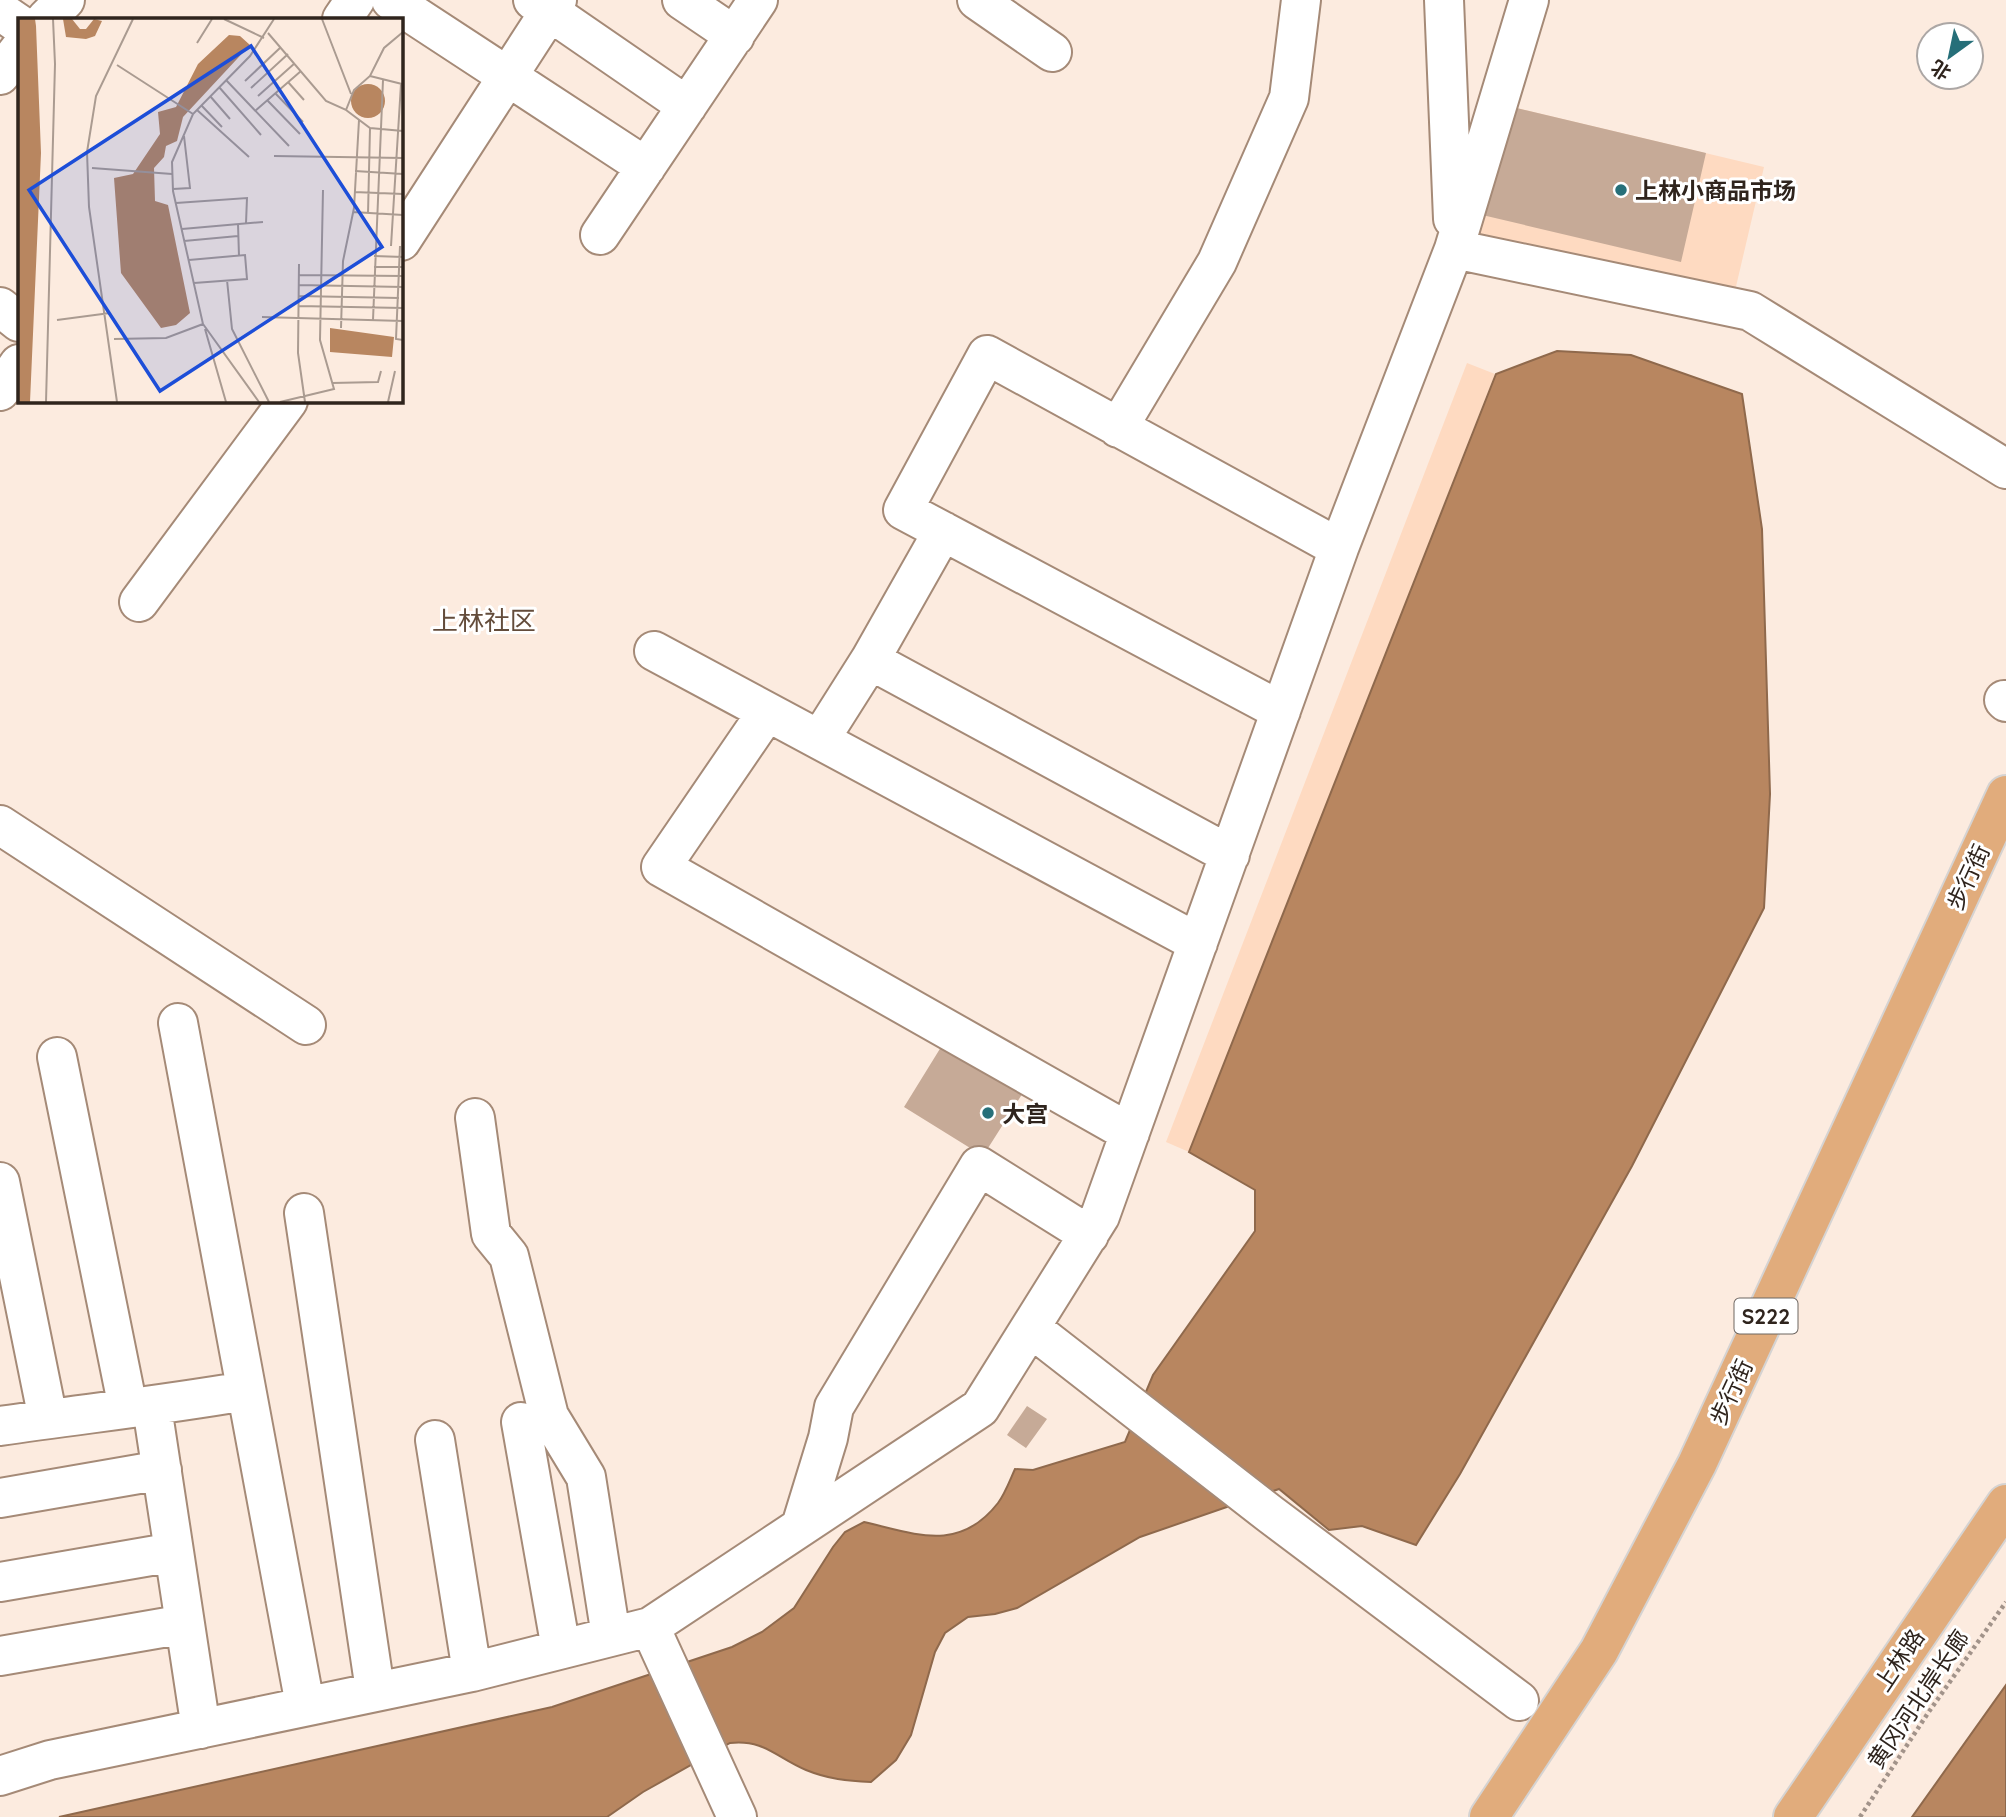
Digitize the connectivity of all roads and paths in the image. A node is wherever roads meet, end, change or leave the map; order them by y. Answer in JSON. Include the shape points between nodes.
{"nodes":[{"id":1,"x":65,"y":0,"type":"edge"},
{"id":2,"x":355,"y":0,"type":"edge"},
{"id":3,"x":391,"y":0,"type":"edge"},
{"id":4,"x":682,"y":0,"type":"edge"},
{"id":5,"x":758,"y":0,"type":"edge"},
{"id":6,"x":977,"y":0,"type":"edge"},
{"id":7,"x":1301,"y":0,"type":"edge"},
{"id":8,"x":1444,"y":0,"type":"edge"},
{"id":9,"x":1529,"y":0,"type":"edge"},
{"id":10,"x":547,"y":4,"type":"edge"},
{"id":11,"x":0,"y":11,"type":"edge"},
{"id":12,"x":47,"y":18,"type":"edge"},
{"id":13,"x":343,"y":18,"type":"edge"},
{"id":14,"x":18,"y":23,"type":"edge"},
{"id":15,"x":735,"y":36,"type":"junction"},
{"id":16,"x":18,"y":51,"type":"edge"},
{"id":17,"x":1052,"y":52,"type":"dead end"},
{"id":18,"x":0,"y":75,"type":"edge"},
{"id":19,"x":508,"y":76,"type":"junction"},
{"id":20,"x":687,"y":106,"type":"junction"},
{"id":21,"x":646,"y":167,"type":"junction"},
{"id":22,"x":600,"y":235,"type":"dead end"},
{"id":23,"x":402,"y":239,"type":"edge"},
{"id":24,"x":1454,"y":249,"type":"junction"},
{"id":25,"x":0,"y":307,"type":"edge"},
{"id":26,"x":18,"y":321,"type":"edge"},
{"id":27,"x":18,"y":365,"type":"edge"},
{"id":28,"x":0,"y":391,"type":"edge"},
{"id":29,"x":287,"y":402,"type":"edge"},
{"id":30,"x":1118,"y":428,"type":"junction"},
{"id":31,"x":2006,"y":469,"type":"edge"},
{"id":32,"x":943,"y":531,"type":"junction"},
{"id":33,"x":1339,"y":548,"type":"junction"},
{"id":34,"x":139,"y":602,"type":"dead end"},
{"id":35,"x":654,"y":651,"type":"dead end"},
{"id":36,"x":870,"y":660,"type":"junction"},
{"id":37,"x":1281,"y":711,"type":"junction"},
{"id":38,"x":767,"y":712,"type":"junction"},
{"id":39,"x":820,"y":740,"type":"junction"},
{"id":40,"x":2006,"y":795,"type":"edge"},
{"id":41,"x":0,"y":825,"type":"edge"},
{"id":42,"x":1230,"y":855,"type":"junction"},
{"id":43,"x":1198,"y":943,"type":"junction"},
{"id":44,"x":178,"y":1023,"type":"dead end"},
{"id":45,"x":306,"y":1025,"type":"dead end"},
{"id":46,"x":57,"y":1057,"type":"dead end"},
{"id":47,"x":475,"y":1118,"type":"dead end"},
{"id":48,"x":1130,"y":1133,"type":"junction"},
{"id":49,"x":0,"y":1182,"type":"edge"},
{"id":50,"x":304,"y":1213,"type":"dead end"},
{"id":51,"x":1089,"y":1235,"type":"junction"},
{"id":52,"x":1031,"y":1328,"type":"junction"},
{"id":53,"x":245,"y":1391,"type":"junction"},
{"id":54,"x":140,"y":1407,"type":"junction"},
{"id":55,"x":48,"y":1419,"type":"junction"},
{"id":56,"x":521,"y":1422,"type":"dead end"},
{"id":57,"x":0,"y":1426,"type":"edge"},
{"id":58,"x":435,"y":1440,"type":"dead end"},
{"id":59,"x":162,"y":1470,"type":"junction"},
{"id":60,"x":0,"y":1498,"type":"edge"},
{"id":61,"x":2006,"y":1504,"type":"edge"},
{"id":62,"x":802,"y":1526,"type":"junction"},
{"id":63,"x":174,"y":1552,"type":"junction"},
{"id":64,"x":0,"y":1581,"type":"edge"},
{"id":65,"x":2006,"y":1602,"type":"edge"},
{"id":66,"x":185,"y":1624,"type":"junction"},
{"id":67,"x":650,"y":1626,"type":"junction"},
{"id":68,"x":611,"y":1636,"type":"junction"},
{"id":69,"x":561,"y":1649,"type":"junction"},
{"id":70,"x":0,"y":1656,"type":"edge"},
{"id":71,"x":472,"y":1672,"type":"junction"},
{"id":72,"x":375,"y":1690,"type":"junction"},
{"id":73,"x":1519,"y":1701,"type":"dead end"},
{"id":74,"x":306,"y":1705,"type":"junction"},
{"id":75,"x":201,"y":1729,"type":"junction"},
{"id":76,"x":0,"y":1776,"type":"edge"},
{"id":77,"x":737,"y":1817,"type":"edge"},
{"id":78,"x":1489,"y":1817,"type":"edge"},
{"id":79,"x":1793,"y":1817,"type":"edge"},
{"id":80,"x":1860,"y":1817,"type":"edge"}],
"edges":[{"from":1,"to":12,"type":"street"},
{"from":2,"to":13,"type":"street"},
{"from":3,"to":19,"type":"street"},
{"from":4,"to":15,"type":"street"},
{"from":5,"to":15,"type":"street"},
{"from":6,"to":17,"type":"street"},
{"from":7,"to":30,"type":"street","via":[[1289,98],[1217,262]]},
{"from":8,"to":24,"type":"street"},
{"from":9,"to":24,"type":"street"},
{"from":10,"to":19,"type":"street"},
{"from":10,"to":20,"type":"street"},
{"from":11,"to":14,"type":"street"},
{"from":15,"to":20,"type":"street"},
{"from":16,"to":18,"type":"street"},
{"from":19,"to":21,"type":"street"},
{"from":19,"to":23,"type":"street"},
{"from":20,"to":21,"type":"street"},
{"from":21,"to":22,"type":"street"},
{"from":24,"to":31,"type":"street","via":[[1750,312]]},
{"from":24,"to":33,"type":"street"},
{"from":25,"to":26,"type":"street"},
{"from":27,"to":28,"type":"street"},
{"from":29,"to":34,"type":"street"},
{"from":30,"to":32,"type":"street","via":[[987,355],[903,510]]},
{"from":30,"to":33,"type":"street"},
{"from":32,"to":36,"type":"street"},
{"from":32,"to":37,"type":"street"},
{"from":33,"to":37,"type":"street"},
{"from":35,"to":38,"type":"street"},
{"from":36,"to":39,"type":"street"},
{"from":36,"to":42,"type":"street"},
{"from":37,"to":42,"type":"street"},
{"from":38,"to":39,"type":"street"},
{"from":38,"to":48,"type":"street","via":[[661,867]]},
{"from":39,"to":43,"type":"street"},
{"from":40,"to":78,"type":"main road","name":"步行街","number":"S222","via":[[1698,1464],[1599,1651]]},
{"from":41,"to":45,"type":"street"},
{"from":42,"to":43,"type":"street"},
{"from":43,"to":48,"type":"street"},
{"from":44,"to":53,"type":"street"},
{"from":46,"to":54,"type":"street"},
{"from":47,"to":68,"type":"street","via":[[491,1234],[509,1256],[549,1416],[586,1477]]},
{"from":48,"to":51,"type":"street"},
{"from":49,"to":55,"type":"street"},
{"from":50,"to":72,"type":"street"},
{"from":51,"to":52,"type":"street"},
{"from":51,"to":62,"type":"street","via":[[979,1166],[834,1407]]},
{"from":52,"to":62,"type":"street","via":[[980,1408]]},
{"from":52,"to":73,"type":"street"},
{"from":53,"to":54,"type":"street"},
{"from":53,"to":74,"type":"street"},
{"from":54,"to":55,"type":"street"},
{"from":54,"to":59,"type":"street"},
{"from":55,"to":57,"type":"street"},
{"from":56,"to":69,"type":"street"},
{"from":58,"to":71,"type":"street"},
{"from":59,"to":60,"type":"street"},
{"from":59,"to":63,"type":"street"},
{"from":61,"to":79,"type":"main road","name":"上林路"},
{"from":62,"to":67,"type":"street"},
{"from":63,"to":64,"type":"street"},
{"from":63,"to":66,"type":"street"},
{"from":65,"to":80,"type":"path","name":"黄冈河北岸长廊"},
{"from":66,"to":70,"type":"street"},
{"from":66,"to":75,"type":"street"},
{"from":67,"to":68,"type":"street"},
{"from":67,"to":77,"type":"street"},
{"from":68,"to":69,"type":"street"},
{"from":69,"to":71,"type":"street"},
{"from":71,"to":72,"type":"street"},
{"from":72,"to":74,"type":"street"},
{"from":74,"to":75,"type":"street"},
{"from":75,"to":76,"type":"street","via":[[50,1760]]}]}
